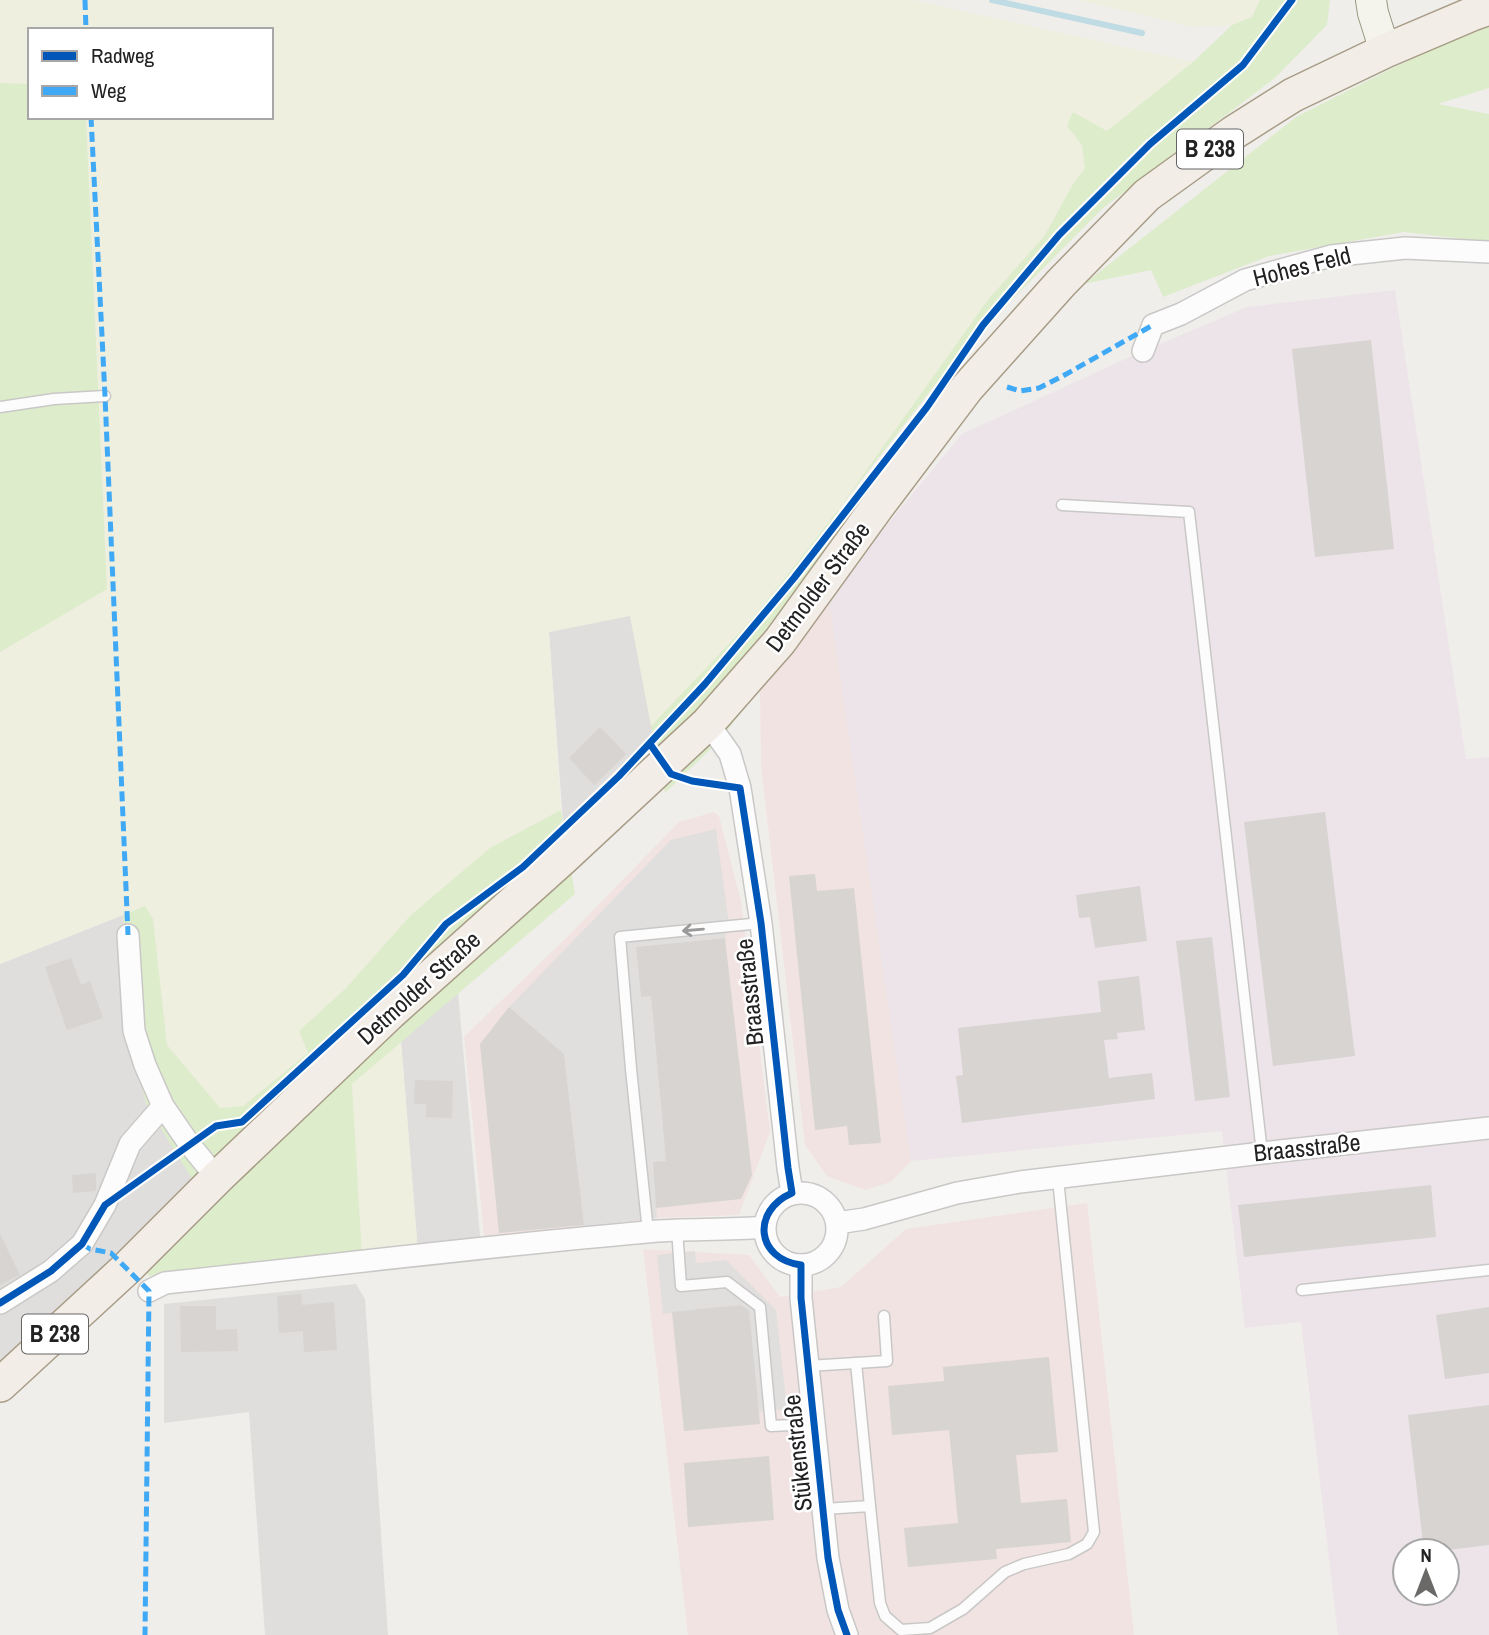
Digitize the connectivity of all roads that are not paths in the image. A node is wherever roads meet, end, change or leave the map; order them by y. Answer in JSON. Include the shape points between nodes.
{"nodes":[{"id":1,"x":1371,"y":0,"type":"edge"},
{"id":2,"x":1489,"y":8,"type":"edge"},
{"id":3,"x":1385,"y":51,"type":"junction"},
{"id":4,"x":1489,"y":252,"type":"edge"},
{"id":5,"x":1143,"y":351,"type":"dead end"},
{"id":6,"x":105,"y":396,"type":"dead end"},
{"id":7,"x":0,"y":407,"type":"edge"},
{"id":8,"x":1062,"y":505,"type":"dead end"},
{"id":9,"x":708,"y":723,"type":"junction"},
{"id":10,"x":761,"y":923,"type":"junction"},
{"id":11,"x":128,"y":934,"type":"dead end"},
{"id":12,"x":163,"y":1106,"type":"junction"},
{"id":13,"x":1489,"y":1128,"type":"edge"},
{"id":14,"x":1262,"y":1153,"type":"junction"},
{"id":15,"x":217,"y":1178,"type":"junction"},
{"id":16,"x":1058,"y":1179,"type":"junction"},
{"id":17,"x":792,"y":1193,"type":"junction"},
{"id":18,"x":837,"y":1223,"type":"junction"},
{"id":19,"x":764,"y":1227,"type":"junction"},
{"id":20,"x":677,"y":1229,"type":"junction"},
{"id":21,"x":648,"y":1232,"type":"junction"},
{"id":22,"x":801,"y":1265,"type":"junction"},
{"id":23,"x":1489,"y":1270,"type":"edge"},
{"id":24,"x":1302,"y":1290,"type":"dead end"},
{"id":25,"x":149,"y":1291,"type":"dead end"},
{"id":26,"x":0,"y":1303,"type":"edge"},
{"id":27,"x":884,"y":1316,"type":"dead end"},
{"id":28,"x":856,"y":1363,"type":"junction"},
{"id":29,"x":808,"y":1366,"type":"junction"},
{"id":30,"x":0,"y":1385,"type":"edge"},
{"id":31,"x":814,"y":1423,"type":"junction"},
{"id":32,"x":870,"y":1506,"type":"junction"},
{"id":33,"x":824,"y":1508,"type":"junction"},
{"id":34,"x":847,"y":1635,"type":"edge"}],
"edges":[{"from":1,"to":3,"type":"main road"},
{"from":2,"to":3,"type":"main road","number":"B 238"},
{"from":3,"to":9,"type":"main road","name":"Detmolder Straße","number":"B 238","via":[[1293,95],[1147,195],[967,388],[780,641]]},
{"from":4,"to":5,"type":"street","name":"Hohes Feld","via":[[1405,248],[1331,256],[1245,280],[1153,325]]},
{"from":6,"to":7,"type":"lane"},
{"from":8,"to":14,"type":"lane","via":[[1189,512]]},
{"from":9,"to":10,"type":"street","name":"Braasstraße","via":[[730,754],[740,788]]},
{"from":9,"to":15,"type":"main road","name":"Detmolder Straße","number":"B 238"},
{"from":10,"to":17,"type":"street","name":"Braasstraße"},
{"from":10,"to":21,"type":"lane","one_way":true,"via":[[620,937]]},
{"from":11,"to":12,"type":"street","via":[[134,1031]]},
{"from":12,"to":15,"type":"street"},
{"from":12,"to":26,"type":"street","via":[[130,1144],[105,1205],[82,1244],[51,1271]]},
{"from":13,"to":14,"type":"street","name":"Braasstraße"},
{"from":14,"to":16,"type":"street","name":"Braasstraße"},
{"from":15,"to":30,"type":"main road","name":"Detmolder Straße","number":"B 238"},
{"from":16,"to":18,"type":"street","name":"Braasstraße","via":[[957,1193]]},
{"from":16,"to":32,"type":"lane","via":[[1094,1532],[1087,1544],[1069,1553],[1005,1572],[963,1609],[930,1628],[901,1630],[885,1616],[880,1603]]},
{"from":17,"to":18,"type":"street","via":[[804,1192],[826,1202]]},
{"from":17,"to":19,"type":"street","via":[[772,1206]]},
{"from":18,"to":22,"type":"street","via":[[837,1236],[824,1257]]},
{"from":19,"to":20,"type":"street"},
{"from":19,"to":22,"type":"street","via":[[771,1250],[790,1264]]},
{"from":20,"to":21,"type":"street"},
{"from":20,"to":31,"type":"lane","via":[[681,1286],[727,1282],[760,1307],[771,1426]]},
{"from":21,"to":25,"type":"street","via":[[165,1283]]},
{"from":22,"to":29,"type":"street","name":"Stükenstraße"},
{"from":23,"to":24,"type":"lane"},
{"from":27,"to":28,"type":"lane","via":[[887,1361]]},
{"from":28,"to":29,"type":"lane"},
{"from":28,"to":32,"type":"lane"},
{"from":29,"to":31,"type":"street","name":"Stükenstraße"},
{"from":31,"to":33,"type":"street","name":"Stükenstraße"},
{"from":32,"to":33,"type":"lane"},
{"from":33,"to":34,"type":"street","name":"Stükenstraße","via":[[828,1558]]}]}
